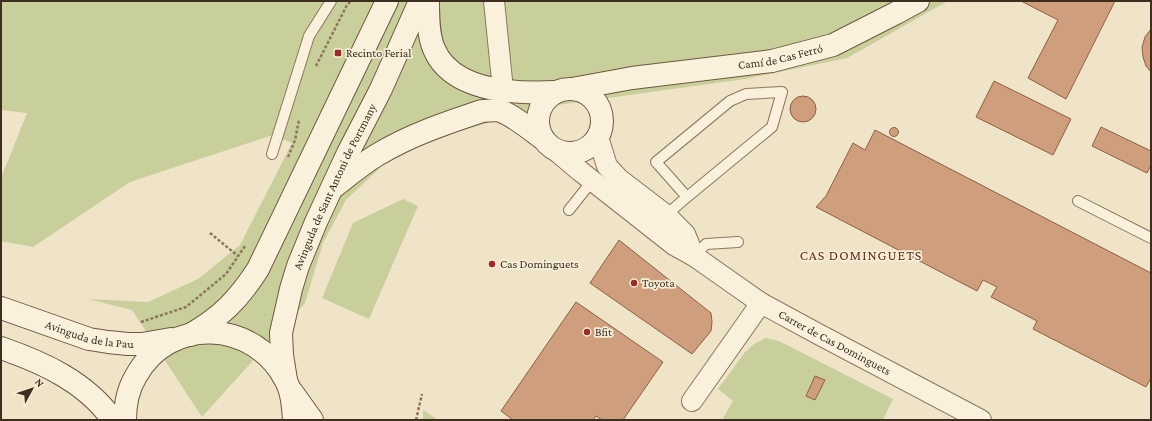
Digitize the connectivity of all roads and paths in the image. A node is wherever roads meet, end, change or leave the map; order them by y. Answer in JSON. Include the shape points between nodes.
{"nodes":[{"id":1,"x":331,"y":1,"type":"edge"},
{"id":2,"x":387,"y":1,"type":"edge"},
{"id":3,"x":420,"y":1,"type":"edge"},
{"id":4,"x":428,"y":1,"type":"edge"},
{"id":5,"x":494,"y":1,"type":"edge"},
{"id":6,"x":918,"y":1,"type":"edge"},
{"id":7,"x":632,"y":78,"type":"junction"},
{"id":8,"x":503,"y":90,"type":"junction"},
{"id":9,"x":564,"y":91,"type":"junction"},
{"id":10,"x":601,"y":115,"type":"junction"},
{"id":11,"x":598,"y":137,"type":"junction"},
{"id":12,"x":548,"y":143,"type":"junction"},
{"id":13,"x":272,"y":154,"type":"dead end"},
{"id":14,"x":592,"y":181,"type":"junction"},
{"id":15,"x":331,"y":190,"type":"junction"},
{"id":16,"x":686,"y":197,"type":"junction"},
{"id":17,"x":1078,"y":202,"type":"dead end"},
{"id":18,"x":569,"y":210,"type":"dead end"},
{"id":19,"x":666,"y":215,"type":"junction"},
{"id":20,"x":210,"y":233,"type":"dead end"},
{"id":21,"x":1151,"y":238,"type":"edge"},
{"id":22,"x":738,"y":242,"type":"dead end"},
{"id":23,"x":694,"y":256,"type":"junction"},
{"id":24,"x":762,"y":303,"type":"junction"},
{"id":25,"x":1,"y":308,"type":"edge"},
{"id":26,"x":135,"y":324,"type":"dead end"},
{"id":27,"x":185,"y":336,"type":"junction"},
{"id":28,"x":1,"y":348,"type":"edge"},
{"id":29,"x":287,"y":384,"type":"junction"},
{"id":30,"x":422,"y":394,"type":"dead end"},
{"id":31,"x":692,"y":401,"type":"dead end"},
{"id":32,"x":113,"y":420,"type":"edge"},
{"id":33,"x":125,"y":420,"type":"edge"},
{"id":34,"x":294,"y":420,"type":"edge"},
{"id":35,"x":312,"y":420,"type":"edge"},
{"id":36,"x":416,"y":420,"type":"edge"},
{"id":37,"x":981,"y":420,"type":"edge"}],
"edges":[{"from":1,"to":13,"type":"lane","via":[[309,36]]},
{"from":2,"to":27,"type":"main road","via":[[248,286],[216,319]]},
{"from":3,"to":15,"type":"main road","name":"Avinguda de Sant Antoni de Portmany","via":[[381,89]]},
{"from":4,"to":8,"type":"main road","via":[[430,37],[441,61],[469,82]]},
{"from":5,"to":8,"type":"street"},
{"from":6,"to":7,"type":"main road","name":"Camí de Cas Ferró","via":[[833,44],[817,49],[772,61]]},
{"from":7,"to":9,"type":"main road","name":"Camí de Cas Ferró"},
{"from":7,"to":10,"type":"main road"},
{"from":8,"to":9,"type":"main road","via":[[533,93]]},
{"from":9,"to":10,"type":"main road","via":[[581,91],[588,95]]},
{"from":9,"to":12,"type":"main road","via":[[549,97],[539,112],[539,130]]},
{"from":10,"to":11,"type":"main road"},
{"from":11,"to":12,"type":"main road","via":[[591,145],[573,153],[563,152]]},
{"from":11,"to":19,"type":"street","via":[[607,166],[618,179]]},
{"from":12,"to":14,"type":"street","name":"Carrer de Cas Dominguets"},
{"from":12,"to":15,"type":"main road","via":[[501,111],[482,111],[425,131],[398,144],[356,170]]},
{"from":14,"to":18,"type":"lane"},
{"from":14,"to":23,"type":"street","name":"Carrer de Cas Dominguets","via":[[674,245]]},
{"from":15,"to":29,"type":"main road","name":"Avinguda de Sant Antoni de Portmany","via":[[298,266],[291,289],[282,333],[282,355]]},
{"from":16,"to":16,"type":"lane","via":[[772,127],[782,92],[746,94],[730,101],[656,162]]},
{"from":16,"to":19,"type":"lane"},
{"from":17,"to":21,"type":"lane"},
{"from":19,"to":23,"type":"street","via":[[685,234]]},
{"from":20,"to":26,"type":"path","via":[[238,256],[226,274],[186,307]]},
{"from":22,"to":23,"type":"lane","via":[[706,244]]},
{"from":23,"to":24,"type":"street","name":"Carrer de Cas Dominguets"},
{"from":24,"to":31,"type":"street"},
{"from":24,"to":37,"type":"street","name":"Carrer de Cas Dominguets"},
{"from":25,"to":27,"type":"main road","name":"Avinguda de la Pau","via":[[89,339],[108,342],[142,344]]},
{"from":27,"to":29,"type":"main road","via":[[201,333],[224,334],[246,340],[273,361]]},
{"from":27,"to":33,"type":"main road","via":[[158,350],[140,369],[129,392]]},
{"from":28,"to":32,"type":"main road","via":[[48,366],[75,382],[95,398]]},
{"from":29,"to":34,"type":"main road","name":"Avinguda de Sant Antoni de Portmany","via":[[293,404]]},
{"from":29,"to":35,"type":"main road"},
{"from":30,"to":36,"type":"path"}]}
